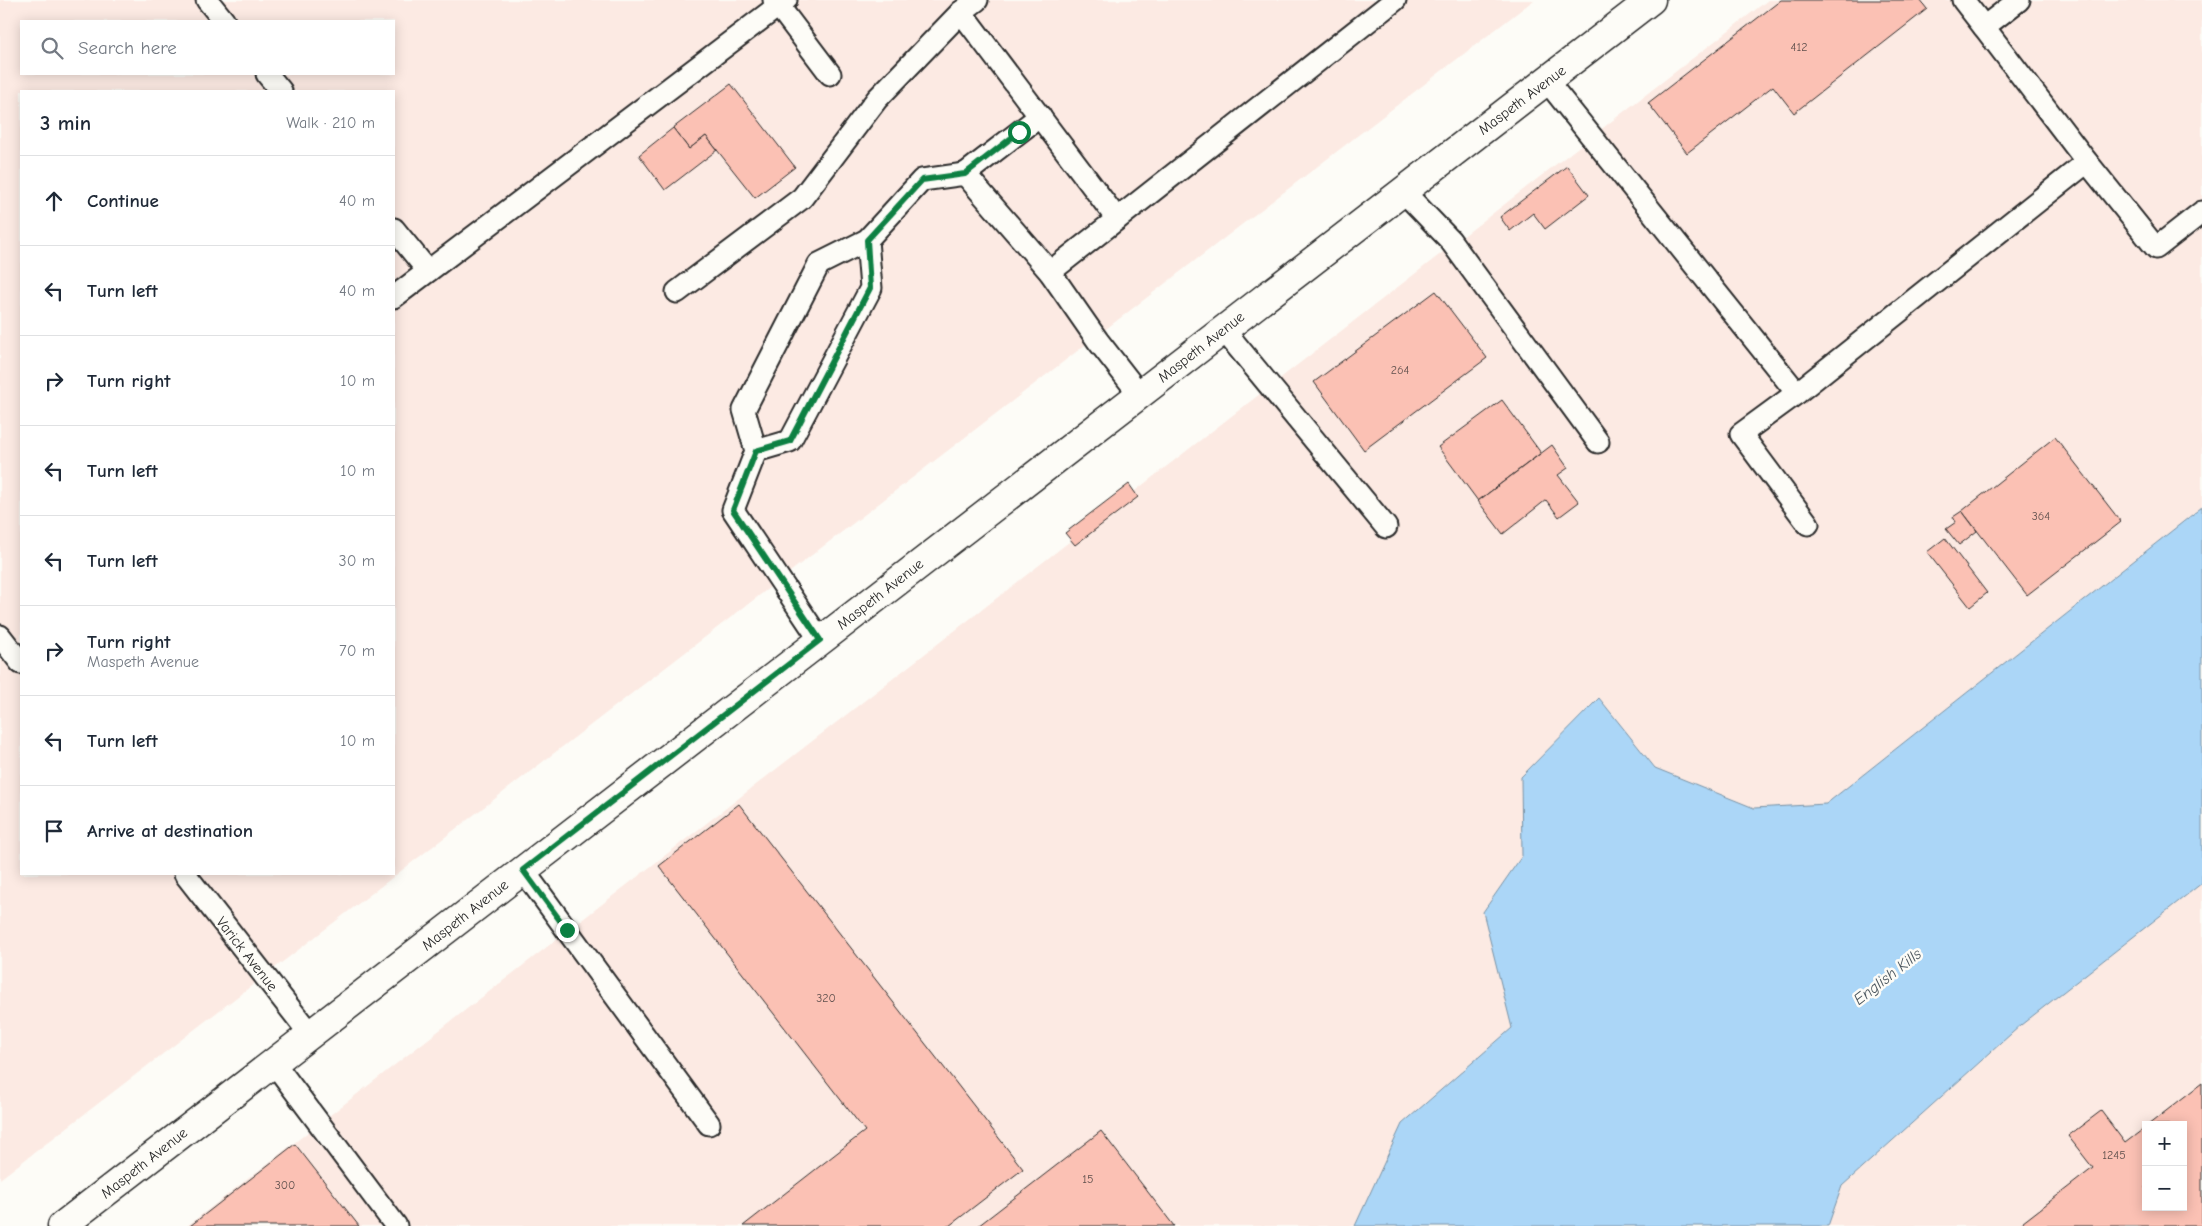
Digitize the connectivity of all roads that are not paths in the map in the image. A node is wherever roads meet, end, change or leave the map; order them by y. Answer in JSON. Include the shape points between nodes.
{"nodes":[{"id":1,"x":207,"y":0,"type":"edge"},
{"id":2,"x":1395,"y":0,"type":"edge"},
{"id":3,"x":1651,"y":0,"type":"edge"},
{"id":4,"x":1963,"y":0,"type":"edge"},
{"id":5,"x":2019,"y":0,"type":"edge"},
{"id":6,"x":779,"y":2,"type":"edge"},
{"id":7,"x":969,"y":6,"type":"edge"},
{"id":8,"x":223,"y":20,"type":"edge"},
{"id":9,"x":1984,"y":27,"type":"junction"},
{"id":10,"x":830,"y":74,"type":"dead end"},
{"id":11,"x":268,"y":75,"type":"edge"},
{"id":12,"x":1547,"y":81,"type":"junction"},
{"id":13,"x":281,"y":90,"type":"edge"},
{"id":14,"x":1040,"y":116,"type":"junction"},
{"id":15,"x":2087,"y":162,"type":"junction"},
{"id":16,"x":965,"y":174,"type":"junction"},
{"id":17,"x":1403,"y":190,"type":"junction"},
{"id":18,"x":2202,"y":212,"type":"edge"},
{"id":19,"x":1117,"y":219,"type":"junction"},
{"id":20,"x":395,"y":230,"type":"edge"},
{"id":21,"x":867,"y":240,"type":"junction"},
{"id":22,"x":428,"y":271,"type":"junction"},
{"id":23,"x":1050,"y":272,"type":"junction"},
{"id":24,"x":678,"y":292,"type":"dead end"},
{"id":25,"x":395,"y":295,"type":"edge"},
{"id":26,"x":1223,"y":329,"type":"junction"},
{"id":27,"x":1798,"y":392,"type":"junction"},
{"id":28,"x":1140,"y":395,"type":"junction"},
{"id":29,"x":1598,"y":442,"type":"dead end"},
{"id":30,"x":756,"y":451,"type":"junction"},
{"id":31,"x":1808,"y":524,"type":"dead end"},
{"id":32,"x":1386,"y":527,"type":"dead end"},
{"id":33,"x":0,"y":636,"type":"edge"},
{"id":34,"x":820,"y":640,"type":"junction"},
{"id":35,"x":20,"y":663,"type":"edge"},
{"id":36,"x":523,"y":870,"type":"junction"},
{"id":37,"x":186,"y":875,"type":"edge"},
{"id":38,"x":310,"y":1034,"type":"junction"},
{"id":39,"x":274,"y":1062,"type":"junction"},
{"id":40,"x":709,"y":1124,"type":"dead end"},
{"id":41,"x":62,"y":1226,"type":"edge"},
{"id":42,"x":396,"y":1226,"type":"edge"}],
"edges":[{"from":1,"to":8,"type":"lane"},
{"from":2,"to":19,"type":"lane"},
{"from":3,"to":12,"type":"street","name":"Maspeth Avenue"},
{"from":4,"to":9,"type":"lane"},
{"from":5,"to":9,"type":"lane"},
{"from":6,"to":10,"type":"lane"},
{"from":6,"to":22,"type":"lane"},
{"from":7,"to":14,"type":"lane"},
{"from":7,"to":24,"type":"lane","via":[[877,99],[802,198]]},
{"from":9,"to":15,"type":"lane"},
{"from":11,"to":13,"type":"lane"},
{"from":12,"to":17,"type":"street","name":"Maspeth Avenue"},
{"from":12,"to":27,"type":"lane"},
{"from":14,"to":16,"type":"lane"},
{"from":14,"to":19,"type":"lane"},
{"from":15,"to":18,"type":"lane","via":[[2156,248]]},
{"from":15,"to":27,"type":"lane"},
{"from":16,"to":21,"type":"lane","via":[[922,180]]},
{"from":16,"to":23,"type":"lane"},
{"from":17,"to":26,"type":"street","name":"Maspeth Avenue"},
{"from":17,"to":29,"type":"lane","via":[[1450,240]]},
{"from":19,"to":23,"type":"lane"},
{"from":20,"to":22,"type":"lane"},
{"from":21,"to":30,"type":"lane","via":[[870,288],[790,441]]},
{"from":21,"to":30,"type":"lane","via":[[819,264],[744,410]]},
{"from":22,"to":25,"type":"lane"},
{"from":23,"to":28,"type":"lane"},
{"from":26,"to":28,"type":"street","name":"Maspeth Avenue"},
{"from":26,"to":32,"type":"lane"},
{"from":27,"to":31,"type":"lane","via":[[1741,434]]},
{"from":28,"to":34,"type":"street","name":"Maspeth Avenue"},
{"from":30,"to":34,"type":"lane","via":[[733,510]]},
{"from":33,"to":35,"type":"lane"},
{"from":34,"to":36,"type":"street","name":"Maspeth Avenue"},
{"from":36,"to":38,"type":"street","name":"Maspeth Avenue"},
{"from":36,"to":40,"type":"lane"},
{"from":37,"to":38,"type":"lane","name":"Varick Avenue"},
{"from":38,"to":39,"type":"street","name":"Maspeth Avenue"},
{"from":39,"to":41,"type":"street","name":"Maspeth Avenue"},
{"from":39,"to":42,"type":"lane"}]}
